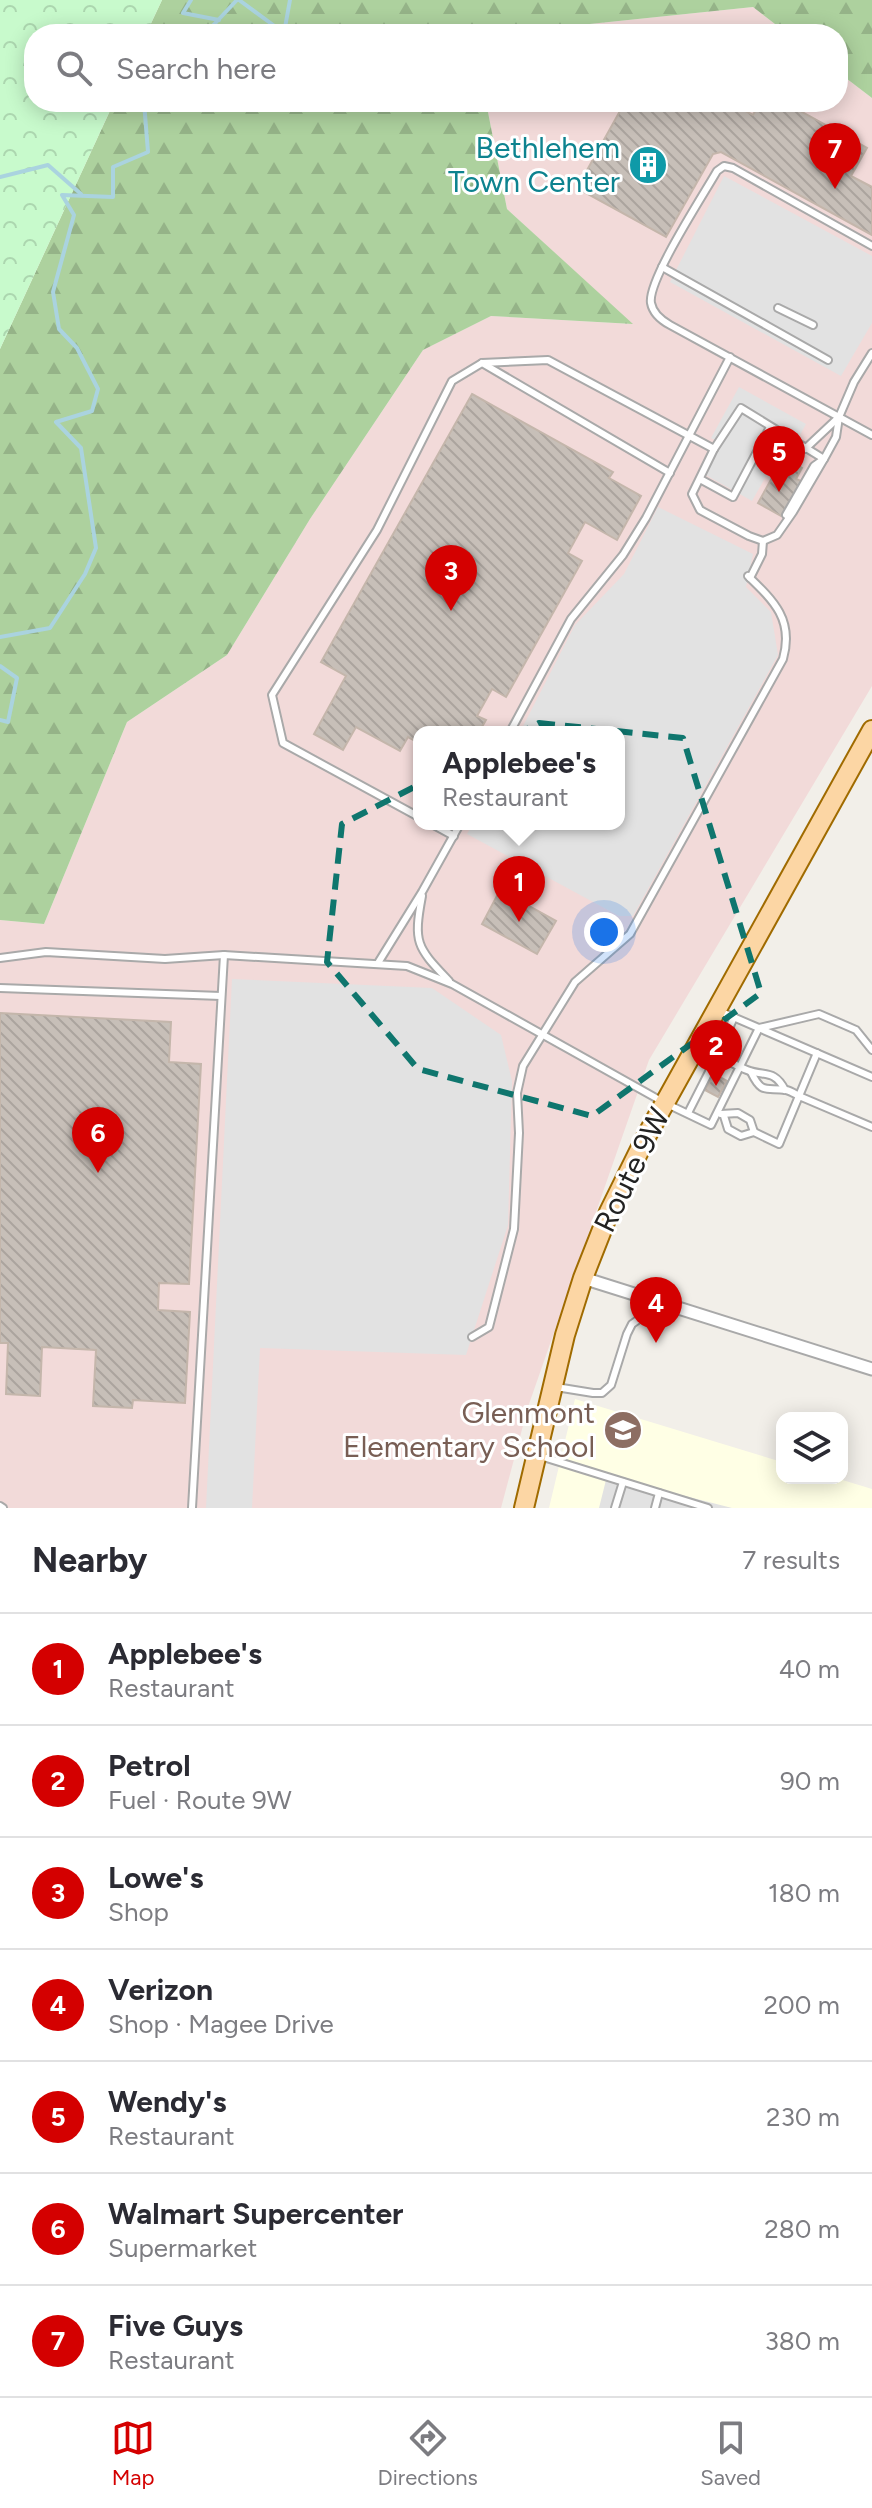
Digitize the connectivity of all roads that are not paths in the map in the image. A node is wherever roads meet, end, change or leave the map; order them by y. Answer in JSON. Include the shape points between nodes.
{"nodes":[{"id":1,"x":872,"y":246,"type":"edge"},
{"id":2,"x":662,"y":267,"type":"junction"},
{"id":3,"x":778,"y":308,"type":"dead end"},
{"id":4,"x":813,"y":325,"type":"dead end"},
{"id":5,"x":872,"y":353,"type":"edge"},
{"id":6,"x":730,"y":357,"type":"junction"},
{"id":7,"x":828,"y":360,"type":"dead end"},
{"id":8,"x":482,"y":363,"type":"junction"},
{"id":9,"x":839,"y":417,"type":"junction"},
{"id":10,"x":770,"y":427,"type":"junction"},
{"id":11,"x":690,"y":435,"type":"junction"},
{"id":12,"x":872,"y":435,"type":"edge"},
{"id":13,"x":714,"y":449,"type":"junction"},
{"id":14,"x":805,"y":449,"type":"junction"},
{"id":15,"x":824,"y":459,"type":"junction"},
{"id":16,"x":670,"y":473,"type":"junction"},
{"id":17,"x":700,"y":479,"type":"junction"},
{"id":18,"x":763,"y":541,"type":"junction"},
{"id":19,"x":513,"y":726,"type":"edge"},
{"id":20,"x":872,"y":730,"type":"edge"},
{"id":21,"x":413,"y":814,"type":"edge"},
{"id":22,"x":443,"y":830,"type":"edge"},
{"id":23,"x":457,"y":830,"type":"edge"},
{"id":24,"x":454,"y":836,"type":"junction"},
{"id":25,"x":422,"y":892,"type":"junction"},
{"id":26,"x":224,"y":955,"type":"junction"},
{"id":27,"x":0,"y":958,"type":"edge"},
{"id":28,"x":378,"y":963,"type":"junction"},
{"id":29,"x":452,"y":984,"type":"junction"},
{"id":30,"x":0,"y":988,"type":"edge"},
{"id":31,"x":221,"y":996,"type":"junction"},
{"id":32,"x":726,"y":1014,"type":"junction"},
{"id":33,"x":759,"y":1028,"type":"junction"},
{"id":34,"x":543,"y":1035,"type":"junction"},
{"id":35,"x":872,"y":1050,"type":"edge"},
{"id":36,"x":817,"y":1053,"type":"junction"},
{"id":37,"x":717,"y":1056,"type":"junction"},
{"id":38,"x":740,"y":1067,"type":"junction"},
{"id":39,"x":751,"y":1072,"type":"junction"},
{"id":40,"x":872,"y":1077,"type":"edge"},
{"id":41,"x":785,"y":1090,"type":"junction"},
{"id":42,"x":799,"y":1096,"type":"junction"},
{"id":43,"x":665,"y":1103,"type":"junction"},
{"id":44,"x":688,"y":1113,"type":"junction"},
{"id":45,"x":721,"y":1114,"type":"junction"},
{"id":46,"x":872,"y":1127,"type":"edge"},
{"id":47,"x":754,"y":1132,"type":"junction"},
{"id":48,"x":583,"y":1278,"type":"junction"},
{"id":49,"x":653,"y":1301,"type":"junction"},
{"id":50,"x":472,"y":1337,"type":"dead end"},
{"id":51,"x":872,"y":1369,"type":"edge"},
{"id":52,"x":553,"y":1387,"type":"junction"},
{"id":53,"x":536,"y":1455,"type":"junction"},
{"id":54,"x":623,"y":1482,"type":"junction"},
{"id":55,"x":659,"y":1493,"type":"junction"},
{"id":56,"x":696,"y":1506,"type":"edge"},
{"id":57,"x":192,"y":1508,"type":"edge"},
{"id":58,"x":524,"y":1508,"type":"edge"},
{"id":59,"x":615,"y":1508,"type":"edge"},
{"id":60,"x":655,"y":1508,"type":"edge"},
{"id":61,"x":708,"y":1508,"type":"edge"}],
"edges":[{"from":1,"to":2,"type":"lane","via":[[724,166]]},
{"from":2,"to":6,"type":"lane","via":[[650,299],[657,317]]},
{"from":2,"to":7,"type":"lane"},
{"from":3,"to":4,"type":"lane"},
{"from":5,"to":9,"type":"lane"},
{"from":6,"to":9,"type":"lane"},
{"from":6,"to":11,"type":"lane"},
{"from":8,"to":11,"type":"lane","via":[[548,360]]},
{"from":8,"to":16,"type":"lane"},
{"from":8,"to":21,"type":"lane","via":[[452,381],[377,530],[272,695],[283,743]]},
{"from":9,"to":12,"type":"lane"},
{"from":9,"to":14,"type":"lane"},
{"from":9,"to":15,"type":"lane"},
{"from":10,"to":13,"type":"lane","via":[[741,408]]},
{"from":10,"to":14,"type":"lane"},
{"from":10,"to":17,"type":"lane","via":[[733,497]]},
{"from":11,"to":13,"type":"lane"},
{"from":11,"to":16,"type":"lane"},
{"from":13,"to":17,"type":"lane"},
{"from":14,"to":15,"type":"lane"},
{"from":15,"to":18,"type":"lane","via":[[777,535]]},
{"from":16,"to":19,"type":"lane","via":[[623,555],[571,619]]},
{"from":17,"to":18,"type":"lane","via":[[692,494],[700,510]]},
{"from":18,"to":34,"type":"lane","via":[[749,577],[782,615],[787,646],[783,659],[630,934],[575,982]]},
{"from":20,"to":32,"type":"main road","name":"Route 9W"},
{"from":22,"to":24,"type":"lane"},
{"from":23,"to":24,"type":"lane"},
{"from":24,"to":25,"type":"lane"},
{"from":25,"to":28,"type":"lane"},
{"from":25,"to":29,"type":"lane","via":[[418,942]]},
{"from":26,"to":27,"type":"lane","via":[[165,959],[46,952]]},
{"from":26,"to":28,"type":"lane"},
{"from":26,"to":31,"type":"lane"},
{"from":28,"to":29,"type":"lane","via":[[417,969]]},
{"from":29,"to":34,"type":"lane"},
{"from":30,"to":31,"type":"lane"},
{"from":31,"to":57,"type":"lane"},
{"from":32,"to":33,"type":"lane"},
{"from":32,"to":37,"type":"lane"},
{"from":32,"to":43,"type":"main road","name":"Route 9W"},
{"from":33,"to":35,"type":"lane","via":[[819,1014],[856,1030]]},
{"from":33,"to":36,"type":"lane"},
{"from":33,"to":38,"type":"lane"},
{"from":34,"to":43,"type":"lane"},
{"from":34,"to":50,"type":"lane","via":[[523,1066],[517,1093],[514,1229],[489,1327]]},
{"from":36,"to":40,"type":"lane"},
{"from":36,"to":42,"type":"lane"},
{"from":37,"to":38,"type":"lane"},
{"from":37,"to":44,"type":"lane"},
{"from":38,"to":39,"type":"lane"},
{"from":38,"to":45,"type":"lane"},
{"from":39,"to":41,"type":"lane","via":[[764,1071],[780,1079]]},
{"from":39,"to":41,"type":"lane","via":[[757,1084],[773,1092]]},
{"from":41,"to":42,"type":"lane"},
{"from":42,"to":46,"type":"lane"},
{"from":42,"to":47,"type":"lane","via":[[779,1144]]},
{"from":43,"to":44,"type":"lane"},
{"from":43,"to":48,"type":"main road","name":"Route 9W","via":[[617,1195]]},
{"from":44,"to":45,"type":"lane","via":[[711,1125]]},
{"from":45,"to":47,"type":"lane","via":[[738,1113],[750,1120]]},
{"from":45,"to":47,"type":"lane","via":[[728,1129],[741,1136]]},
{"from":48,"to":49,"type":"street"},
{"from":48,"to":52,"type":"main road","name":"Route 9W"},
{"from":49,"to":51,"type":"street"},
{"from":49,"to":52,"type":"lane","via":[[632,1324],[611,1385],[602,1393]]},
{"from":52,"to":53,"type":"main road","name":"Route 9W"},
{"from":53,"to":54,"type":"lane"},
{"from":53,"to":58,"type":"main road","name":"Route 9W"},
{"from":54,"to":55,"type":"lane"},
{"from":54,"to":59,"type":"lane"},
{"from":55,"to":56,"type":"lane"},
{"from":55,"to":60,"type":"lane"},
{"from":56,"to":61,"type":"lane"}]}
